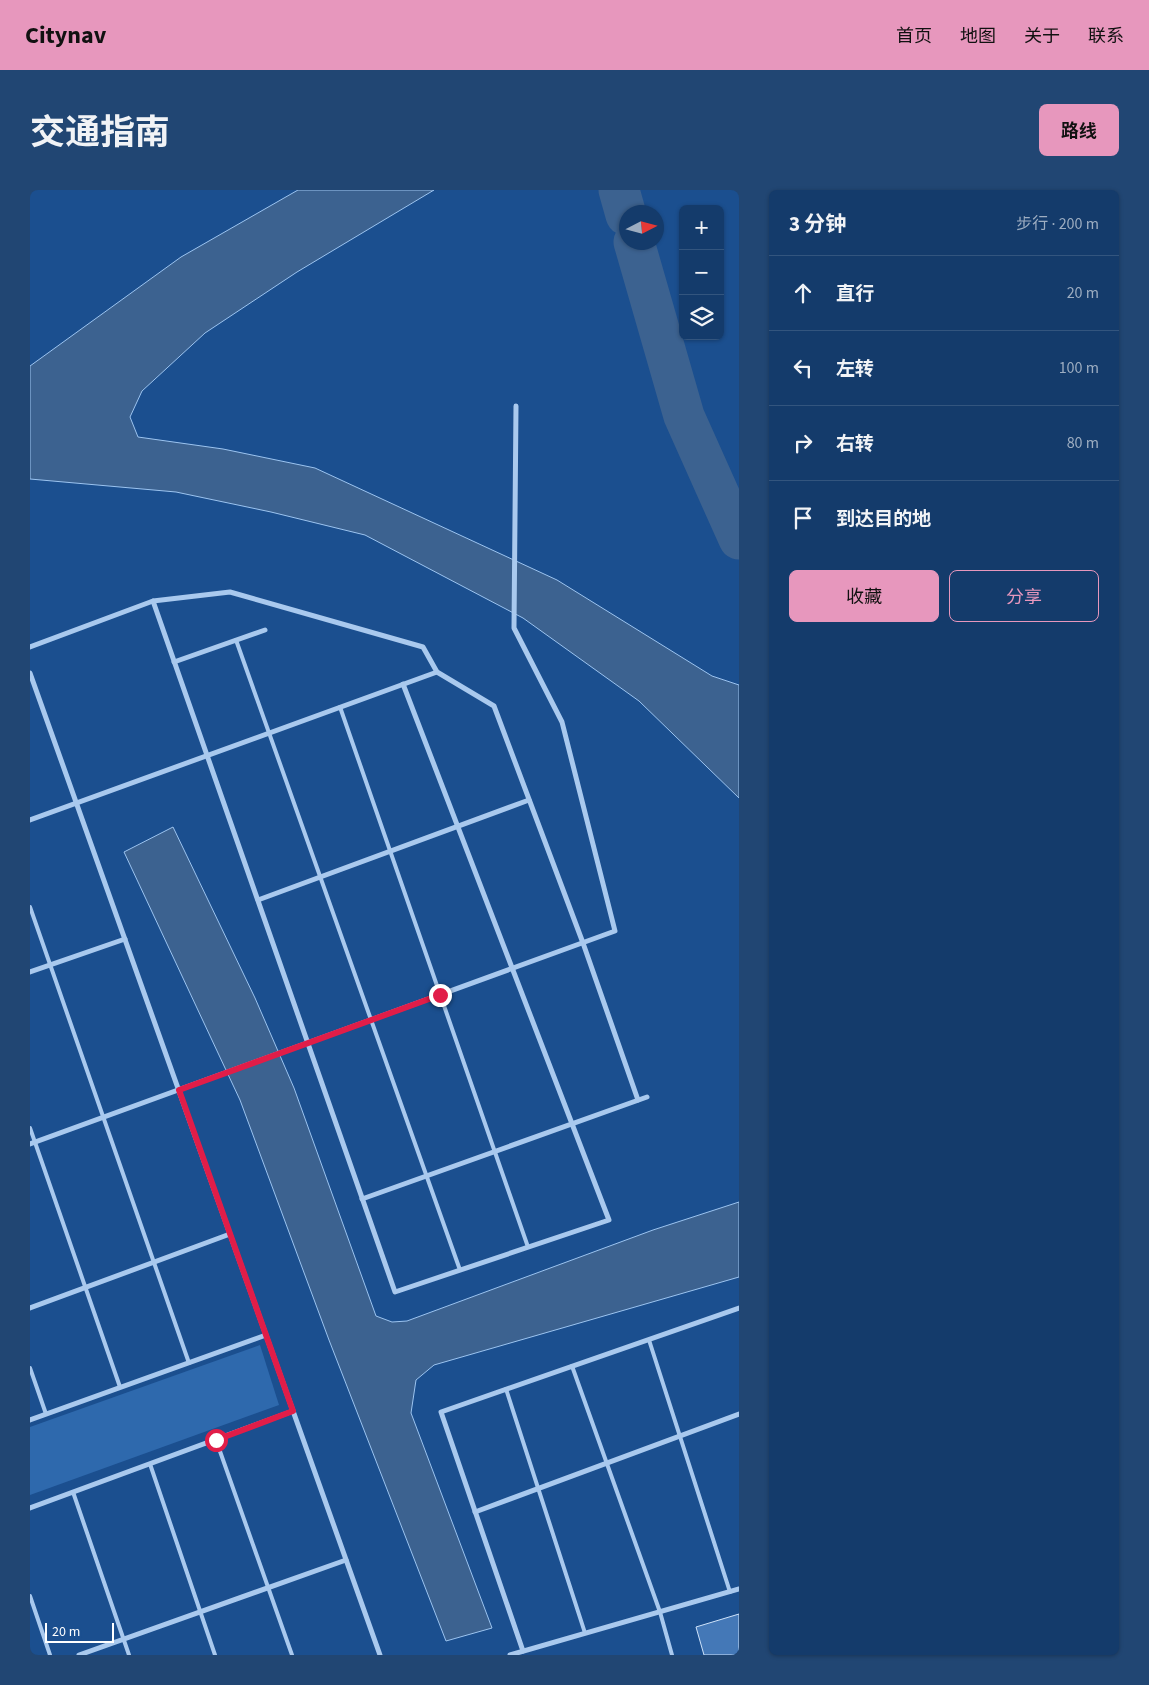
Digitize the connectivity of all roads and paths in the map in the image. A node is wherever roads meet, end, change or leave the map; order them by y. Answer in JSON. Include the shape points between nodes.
{"nodes":[{"id":1,"x":516,"y":406,"type":"dead end"},
{"id":2,"x":153,"y":601,"type":"junction"},
{"id":3,"x":265,"y":630,"type":"dead end"},
{"id":4,"x":236,"y":640,"type":"junction"},
{"id":5,"x":30,"y":647,"type":"edge"},
{"id":6,"x":174,"y":662,"type":"junction"},
{"id":7,"x":437,"y":672,"type":"junction"},
{"id":8,"x":30,"y":673,"type":"edge"},
{"id":9,"x":403,"y":684,"type":"junction"},
{"id":10,"x":340,"y":707,"type":"junction"},
{"id":11,"x":269,"y":733,"type":"junction"},
{"id":12,"x":207,"y":755,"type":"junction"},
{"id":13,"x":529,"y":800,"type":"junction"},
{"id":14,"x":76,"y":803,"type":"junction"},
{"id":15,"x":30,"y":820,"type":"edge"},
{"id":16,"x":457,"y":826,"type":"junction"},
{"id":17,"x":390,"y":851,"type":"junction"},
{"id":18,"x":320,"y":877,"type":"junction"},
{"id":19,"x":258,"y":900,"type":"junction"},
{"id":20,"x":30,"y":907,"type":"edge"},
{"id":21,"x":125,"y":938,"type":"junction"},
{"id":22,"x":583,"y":943,"type":"junction"},
{"id":23,"x":50,"y":965,"type":"junction"},
{"id":24,"x":512,"y":969,"type":"junction"},
{"id":25,"x":30,"y":972,"type":"edge"},
{"id":26,"x":440,"y":995,"type":"junction"},
{"id":27,"x":371,"y":1020,"type":"junction"},
{"id":28,"x":307,"y":1043,"type":"junction"},
{"id":29,"x":179,"y":1090,"type":"junction"},
{"id":30,"x":647,"y":1097,"type":"dead end"},
{"id":31,"x":638,"y":1100,"type":"junction"},
{"id":32,"x":104,"y":1117,"type":"junction"},
{"id":33,"x":572,"y":1124,"type":"junction"},
{"id":34,"x":30,"y":1128,"type":"edge"},
{"id":35,"x":32,"y":1143,"type":"edge"},
{"id":36,"x":495,"y":1152,"type":"junction"},
{"id":37,"x":427,"y":1176,"type":"junction"},
{"id":38,"x":362,"y":1200,"type":"junction"},
{"id":39,"x":230,"y":1234,"type":"junction"},
{"id":40,"x":528,"y":1247,"type":"junction"},
{"id":41,"x":154,"y":1262,"type":"junction"},
{"id":42,"x":460,"y":1270,"type":"junction"},
{"id":43,"x":86,"y":1288,"type":"junction"},
{"id":44,"x":30,"y":1308,"type":"edge"},
{"id":45,"x":739,"y":1308,"type":"edge"},
{"id":46,"x":266,"y":1335,"type":"junction"},
{"id":47,"x":649,"y":1340,"type":"junction"},
{"id":48,"x":189,"y":1363,"type":"junction"},
{"id":49,"x":572,"y":1366,"type":"junction"},
{"id":50,"x":30,"y":1368,"type":"edge"},
{"id":51,"x":120,"y":1387,"type":"junction"},
{"id":52,"x":506,"y":1389,"type":"junction"},
{"id":53,"x":293,"y":1411,"type":"junction"},
{"id":54,"x":46,"y":1414,"type":"junction"},
{"id":55,"x":739,"y":1414,"type":"edge"},
{"id":56,"x":30,"y":1420,"type":"edge"},
{"id":57,"x":680,"y":1436,"type":"junction"},
{"id":58,"x":216,"y":1440,"type":"junction"},
{"id":59,"x":607,"y":1463,"type":"junction"},
{"id":60,"x":150,"y":1464,"type":"junction"},
{"id":61,"x":538,"y":1489,"type":"junction"},
{"id":62,"x":73,"y":1492,"type":"junction"},
{"id":63,"x":30,"y":1508,"type":"edge"},
{"id":64,"x":475,"y":1512,"type":"junction"},
{"id":65,"x":346,"y":1560,"type":"junction"},
{"id":66,"x":268,"y":1588,"type":"junction"},
{"id":67,"x":739,"y":1589,"type":"edge"},
{"id":68,"x":730,"y":1592,"type":"junction"},
{"id":69,"x":30,"y":1596,"type":"edge"},
{"id":70,"x":200,"y":1612,"type":"junction"},
{"id":71,"x":660,"y":1612,"type":"junction"},
{"id":72,"x":585,"y":1633,"type":"junction"},
{"id":73,"x":124,"y":1639,"type":"junction"},
{"id":74,"x":523,"y":1651,"type":"junction"},
{"id":75,"x":50,"y":1655,"type":"edge"},
{"id":76,"x":79,"y":1655,"type":"edge"},
{"id":77,"x":129,"y":1655,"type":"edge"},
{"id":78,"x":214,"y":1655,"type":"edge"},
{"id":79,"x":292,"y":1655,"type":"edge"},
{"id":80,"x":380,"y":1655,"type":"edge"},
{"id":81,"x":510,"y":1655,"type":"edge"},
{"id":82,"x":672,"y":1655,"type":"edge"}],
"edges":[{"from":1,"to":22,"type":"street","via":[[514,628],[562,722],[615,931]]},
{"from":2,"to":5,"type":"street"},
{"from":2,"to":6,"type":"street"},
{"from":2,"to":7,"type":"street","via":[[230,592],[423,648]]},
{"from":3,"to":4,"type":"street"},
{"from":4,"to":6,"type":"street"},
{"from":4,"to":11,"type":"lane"},
{"from":6,"to":12,"type":"street"},
{"from":7,"to":9,"type":"street"},
{"from":7,"to":13,"type":"street","via":[[494,706]]},
{"from":8,"to":14,"type":"street"},
{"from":9,"to":10,"type":"street"},
{"from":9,"to":16,"type":"street"},
{"from":10,"to":11,"type":"street"},
{"from":10,"to":17,"type":"lane"},
{"from":11,"to":12,"type":"street"},
{"from":11,"to":18,"type":"lane"},
{"from":12,"to":14,"type":"street"},
{"from":12,"to":19,"type":"street"},
{"from":13,"to":16,"type":"street"},
{"from":13,"to":22,"type":"street"},
{"from":14,"to":15,"type":"street"},
{"from":14,"to":21,"type":"street"},
{"from":16,"to":17,"type":"street"},
{"from":16,"to":24,"type":"street"},
{"from":17,"to":18,"type":"street"},
{"from":17,"to":26,"type":"lane"},
{"from":18,"to":19,"type":"street"},
{"from":18,"to":27,"type":"lane"},
{"from":19,"to":28,"type":"street"},
{"from":20,"to":23,"type":"lane"},
{"from":21,"to":23,"type":"street"},
{"from":21,"to":29,"type":"street"},
{"from":22,"to":24,"type":"street"},
{"from":22,"to":31,"type":"street"},
{"from":23,"to":25,"type":"street"},
{"from":23,"to":32,"type":"lane"},
{"from":24,"to":26,"type":"street"},
{"from":24,"to":33,"type":"street"},
{"from":26,"to":27,"type":"street"},
{"from":26,"to":36,"type":"lane"},
{"from":27,"to":28,"type":"street"},
{"from":27,"to":37,"type":"lane"},
{"from":28,"to":29,"type":"street"},
{"from":28,"to":38,"type":"street"},
{"from":29,"to":32,"type":"street"},
{"from":29,"to":39,"type":"street"},
{"from":30,"to":31,"type":"street"},
{"from":31,"to":33,"type":"street"},
{"from":32,"to":35,"type":"street"},
{"from":32,"to":41,"type":"lane"},
{"from":33,"to":36,"type":"street"},
{"from":33,"to":40,"type":"street","via":[[609,1220]]},
{"from":34,"to":35,"type":"lane"},
{"from":35,"to":43,"type":"lane"},
{"from":36,"to":37,"type":"street"},
{"from":36,"to":40,"type":"lane"},
{"from":37,"to":38,"type":"street"},
{"from":37,"to":42,"type":"lane"},
{"from":38,"to":42,"type":"street","via":[[395,1292]]},
{"from":39,"to":41,"type":"street"},
{"from":39,"to":46,"type":"street"},
{"from":40,"to":42,"type":"street"},
{"from":41,"to":43,"type":"street"},
{"from":41,"to":48,"type":"lane"},
{"from":43,"to":44,"type":"street"},
{"from":43,"to":51,"type":"lane"},
{"from":45,"to":47,"type":"street"},
{"from":46,"to":48,"type":"street"},
{"from":46,"to":53,"type":"street"},
{"from":47,"to":49,"type":"street"},
{"from":47,"to":57,"type":"lane"},
{"from":48,"to":51,"type":"street"},
{"from":49,"to":52,"type":"street"},
{"from":49,"to":59,"type":"lane"},
{"from":50,"to":54,"type":"lane"},
{"from":51,"to":54,"type":"street"},
{"from":52,"to":61,"type":"lane"},
{"from":52,"to":64,"type":"street","via":[[440,1412]]},
{"from":53,"to":58,"type":"street"},
{"from":53,"to":65,"type":"street"},
{"from":54,"to":56,"type":"street"},
{"from":55,"to":57,"type":"street"},
{"from":57,"to":59,"type":"street"},
{"from":57,"to":68,"type":"lane"},
{"from":58,"to":60,"type":"street"},
{"from":58,"to":66,"type":"lane"},
{"from":59,"to":61,"type":"street"},
{"from":59,"to":71,"type":"lane"},
{"from":60,"to":62,"type":"street"},
{"from":60,"to":70,"type":"lane"},
{"from":61,"to":64,"type":"street"},
{"from":61,"to":72,"type":"lane"},
{"from":62,"to":63,"type":"street"},
{"from":62,"to":73,"type":"lane"},
{"from":64,"to":74,"type":"street"},
{"from":65,"to":66,"type":"street"},
{"from":65,"to":80,"type":"street"},
{"from":66,"to":70,"type":"street"},
{"from":66,"to":79,"type":"lane"},
{"from":67,"to":68,"type":"street"},
{"from":68,"to":71,"type":"street"},
{"from":69,"to":75,"type":"lane"},
{"from":70,"to":73,"type":"street"},
{"from":70,"to":78,"type":"lane"},
{"from":71,"to":72,"type":"street"},
{"from":71,"to":82,"type":"lane"},
{"from":72,"to":74,"type":"street"},
{"from":73,"to":76,"type":"street"},
{"from":73,"to":77,"type":"lane"},
{"from":74,"to":81,"type":"street"}]}
